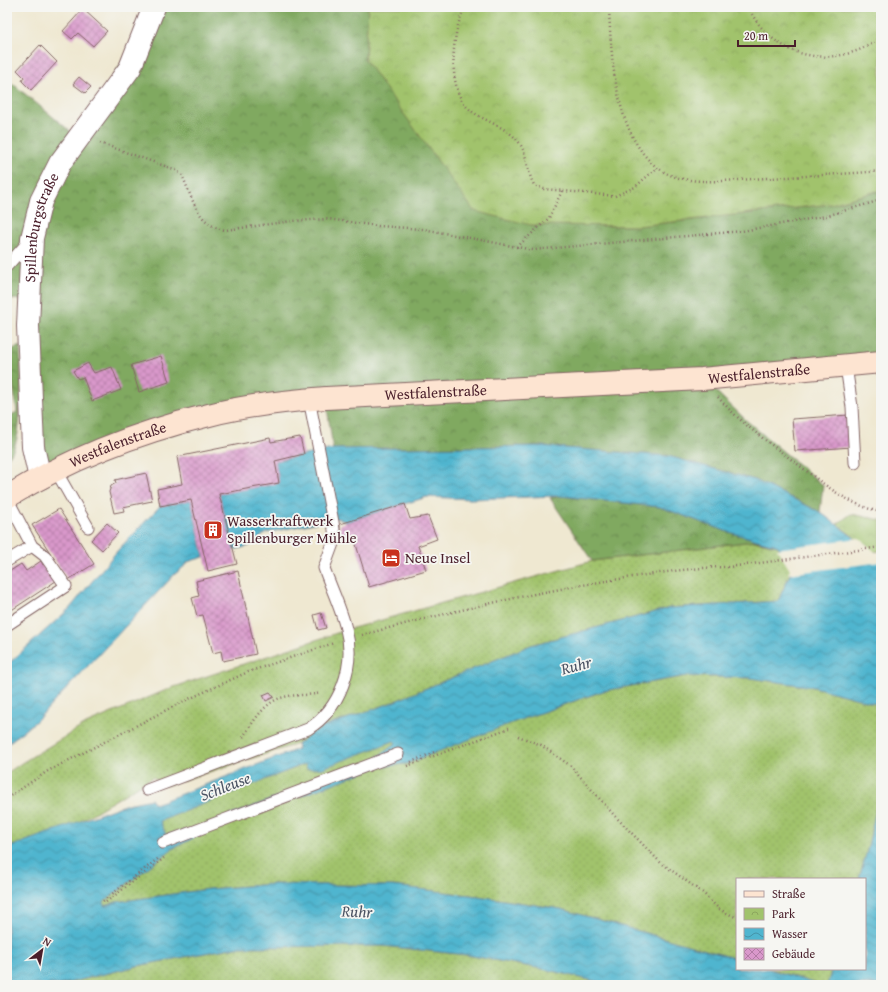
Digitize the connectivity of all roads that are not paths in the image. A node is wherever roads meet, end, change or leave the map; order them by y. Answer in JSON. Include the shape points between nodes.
{"nodes":[{"id":1,"x":154,"y":7,"type":"edge"},
{"id":2,"x":32,"y":238,"type":"junction"},
{"id":3,"x":7,"y":266,"type":"edge"},
{"id":4,"x":881,"y":362,"type":"edge"},
{"id":5,"x":846,"y":366,"type":"junction"},
{"id":6,"x":309,"y":399,"type":"junction"},
{"id":7,"x":855,"y":463,"type":"dead end"},
{"id":8,"x":48,"y":474,"type":"junction"},
{"id":9,"x":7,"y":497,"type":"edge"},
{"id":10,"x":88,"y":527,"type":"dead end"},
{"id":11,"x":32,"y":546,"type":"junction"},
{"id":12,"x":7,"y":561,"type":"edge"},
{"id":13,"x":7,"y":626,"type":"edge"},
{"id":14,"x":398,"y":754,"type":"dead end"},
{"id":15,"x":147,"y":790,"type":"dead end"},
{"id":16,"x":163,"y":843,"type":"dead end"}],
"edges":[{"from":1,"to":2,"type":"street","name":"Spillenburgstraße","via":[[130,68],[60,163],[41,201]]},
{"from":2,"to":3,"type":"lane"},
{"from":2,"to":8,"type":"street","name":"Spillenburgstraße","via":[[29,346],[33,447]]},
{"from":4,"to":5,"type":"main road","name":"Westfalenstraße"},
{"from":5,"to":6,"type":"main road","name":"Westfalenstraße","via":[[702,379]]},
{"from":5,"to":7,"type":"lane","via":[[852,407]]},
{"from":6,"to":8,"type":"main road","name":"Westfalenstraße","via":[[209,414],[130,438]]},
{"from":6,"to":15,"type":"lane","via":[[334,522],[335,538],[324,568],[346,630],[349,656],[342,689],[328,713],[308,730]]},
{"from":8,"to":9,"type":"main road","name":"Westfalenstraße"},
{"from":8,"to":10,"type":"lane"},
{"from":9,"to":11,"type":"lane"},
{"from":11,"to":12,"type":"lane"},
{"from":11,"to":13,"type":"lane","via":[[45,556],[66,586]]},
{"from":14,"to":16,"type":"lane"}]}
